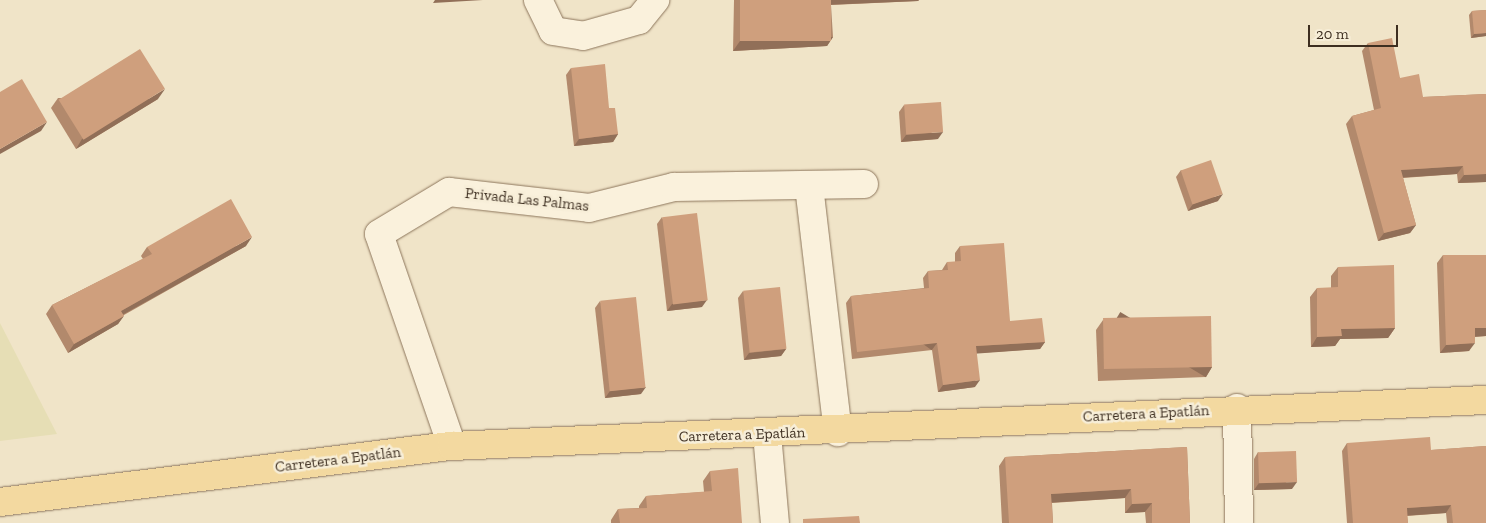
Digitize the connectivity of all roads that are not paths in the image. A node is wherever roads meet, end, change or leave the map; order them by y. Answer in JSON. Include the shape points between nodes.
{"nodes":[{"id":1,"x":538,"y":0,"type":"edge"},
{"id":2,"x":655,"y":0,"type":"edge"},
{"id":3,"x":864,"y":184,"type":"dead end"},
{"id":4,"x":809,"y":186,"type":"junction"},
{"id":5,"x":1486,"y":400,"type":"edge"},
{"id":6,"x":1238,"y":408,"type":"junction"},
{"id":7,"x":838,"y":432,"type":"junction"},
{"id":8,"x":767,"y":434,"type":"junction"},
{"id":9,"x":452,"y":446,"type":"junction"},
{"id":10,"x":0,"y":502,"type":"edge"},
{"id":11,"x":775,"y":523,"type":"edge"},
{"id":12,"x":1239,"y":523,"type":"edge"}],
"edges":[{"from":1,"to":2,"type":"street","via":[[553,31],[584,36],[639,20]]},
{"from":3,"to":4,"type":"street","name":"Privada Las Palmas"},
{"from":4,"to":7,"type":"street"},
{"from":4,"to":9,"type":"street","name":"Privada Las Palmas","via":[[674,187],[589,208],[449,192],[379,234]]},
{"from":5,"to":6,"type":"main road","name":"Carretera a Epatlán","via":[[1456,405]]},
{"from":6,"to":7,"type":"main road","name":"Carretera a Epatlán"},
{"from":6,"to":12,"type":"street"},
{"from":7,"to":8,"type":"main road","name":"Carretera a Epatlán"},
{"from":8,"to":9,"type":"main road","name":"Carretera a Epatlán"},
{"from":8,"to":11,"type":"street"},
{"from":9,"to":10,"type":"main road","name":"Carretera a Epatlán"}]}
